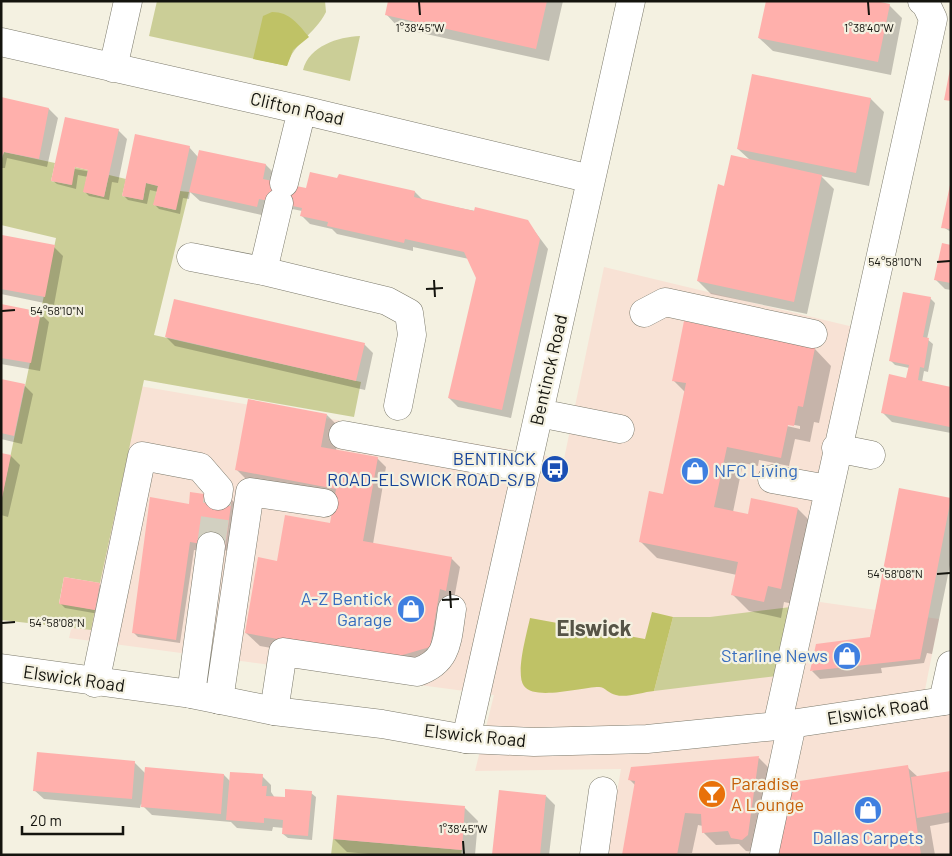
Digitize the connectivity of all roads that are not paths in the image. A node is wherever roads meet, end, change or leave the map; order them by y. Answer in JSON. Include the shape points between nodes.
{"nodes":[{"id":1,"x":128,"y":1,"type":"edge"},
{"id":2,"x":631,"y":1,"type":"edge"},
{"id":3,"x":922,"y":1,"type":"edge"},
{"id":4,"x":1,"y":42,"type":"edge"},
{"id":5,"x":113,"y":68,"type":"junction"},
{"id":6,"x":302,"y":110,"type":"junction"},
{"id":7,"x":591,"y":179,"type":"junction"},
{"id":8,"x":191,"y":257,"type":"dead end"},
{"id":9,"x":262,"y":271,"type":"junction"},
{"id":10,"x":644,"y":314,"type":"dead end"},
{"id":11,"x":813,"y":334,"type":"dead end"},
{"id":12,"x":398,"y":406,"type":"dead end"},
{"id":13,"x":539,"y":413,"type":"junction"},
{"id":14,"x":620,"y":429,"type":"dead end"},
{"id":15,"x":342,"y":435,"type":"dead end"},
{"id":16,"x":836,"y":448,"type":"junction"},
{"id":17,"x":871,"y":455,"type":"dead end"},
{"id":18,"x":526,"y":468,"type":"junction"},
{"id":19,"x":772,"y":479,"type":"dead end"},
{"id":20,"x":828,"y":489,"type":"junction"},
{"id":21,"x":218,"y":496,"type":"tunnel mouth"},
{"id":22,"x":324,"y":503,"type":"dead end"},
{"id":23,"x":211,"y":546,"type":"tunnel mouth"},
{"id":24,"x":488,"y":640,"type":"junction"},
{"id":25,"x":951,"y":664,"type":"edge"},
{"id":26,"x":1,"y":668,"type":"edge"},
{"id":27,"x":95,"y":683,"type":"junction"},
{"id":28,"x":191,"y":694,"type":"junction"},
{"id":29,"x":219,"y":700,"type":"junction"},
{"id":30,"x":947,"y":700,"type":"edge"},
{"id":31,"x":274,"y":711,"type":"junction"},
{"id":32,"x":784,"y":725,"type":"junction"},
{"id":33,"x":466,"y":739,"type":"junction"},
{"id":34,"x":603,"y":791,"type":"dead end"},
{"id":35,"x":594,"y":855,"type":"edge"},
{"id":36,"x":764,"y":855,"type":"edge"}],
"edges":[{"from":1,"to":5,"type":"street"},
{"from":2,"to":7,"type":"street","name":"Bentinck Road"},
{"from":3,"to":16,"type":"street","via":[[933,19]]},
{"from":4,"to":5,"type":"street","name":"Clifton Road"},
{"from":5,"to":6,"type":"street","name":"Clifton Road"},
{"from":6,"to":7,"type":"street","name":"Clifton Road"},
{"from":6,"to":9,"type":"street"},
{"from":7,"to":13,"type":"street","name":"Bentinck Road"},
{"from":8,"to":9,"type":"street"},
{"from":9,"to":12,"type":"street","via":[[387,301],[408,313],[412,335]]},
{"from":10,"to":11,"type":"street","via":[[664,302]]},
{"from":13,"to":14,"type":"street"},
{"from":13,"to":18,"type":"street","name":"Bentinck Road"},
{"from":15,"to":18,"type":"street"},
{"from":16,"to":17,"type":"street"},
{"from":16,"to":20,"type":"street"},
{"from":18,"to":24,"type":"street","name":"Bentinck Road"},
{"from":19,"to":20,"type":"street"},
{"from":20,"to":32,"type":"street"},
{"from":21,"to":27,"type":"street","via":[[219,489],[200,467],[142,456]]},
{"from":22,"to":29,"type":"street","via":[[250,492]]},
{"from":23,"to":28,"type":"street"},
{"from":24,"to":31,"type":"street","via":[[444,624],[442,657],[431,667],[417,672],[283,652]]},
{"from":24,"to":33,"type":"street","name":"Bentinck Road"},
{"from":25,"to":30,"type":"street"},
{"from":26,"to":27,"type":"street","name":"Elswick Road"},
{"from":27,"to":28,"type":"street","name":"Elswick Road"},
{"from":28,"to":29,"type":"street","name":"Elswick Road"},
{"from":29,"to":31,"type":"street","name":"Elswick Road"},
{"from":30,"to":32,"type":"street","name":"Elswick Road"},
{"from":31,"to":33,"type":"street","name":"Elswick Road","via":[[382,724]]},
{"from":32,"to":33,"type":"street","name":"Elswick Road","via":[[647,738],[534,742]]},
{"from":32,"to":36,"type":"street"},
{"from":34,"to":35,"type":"street"}]}
